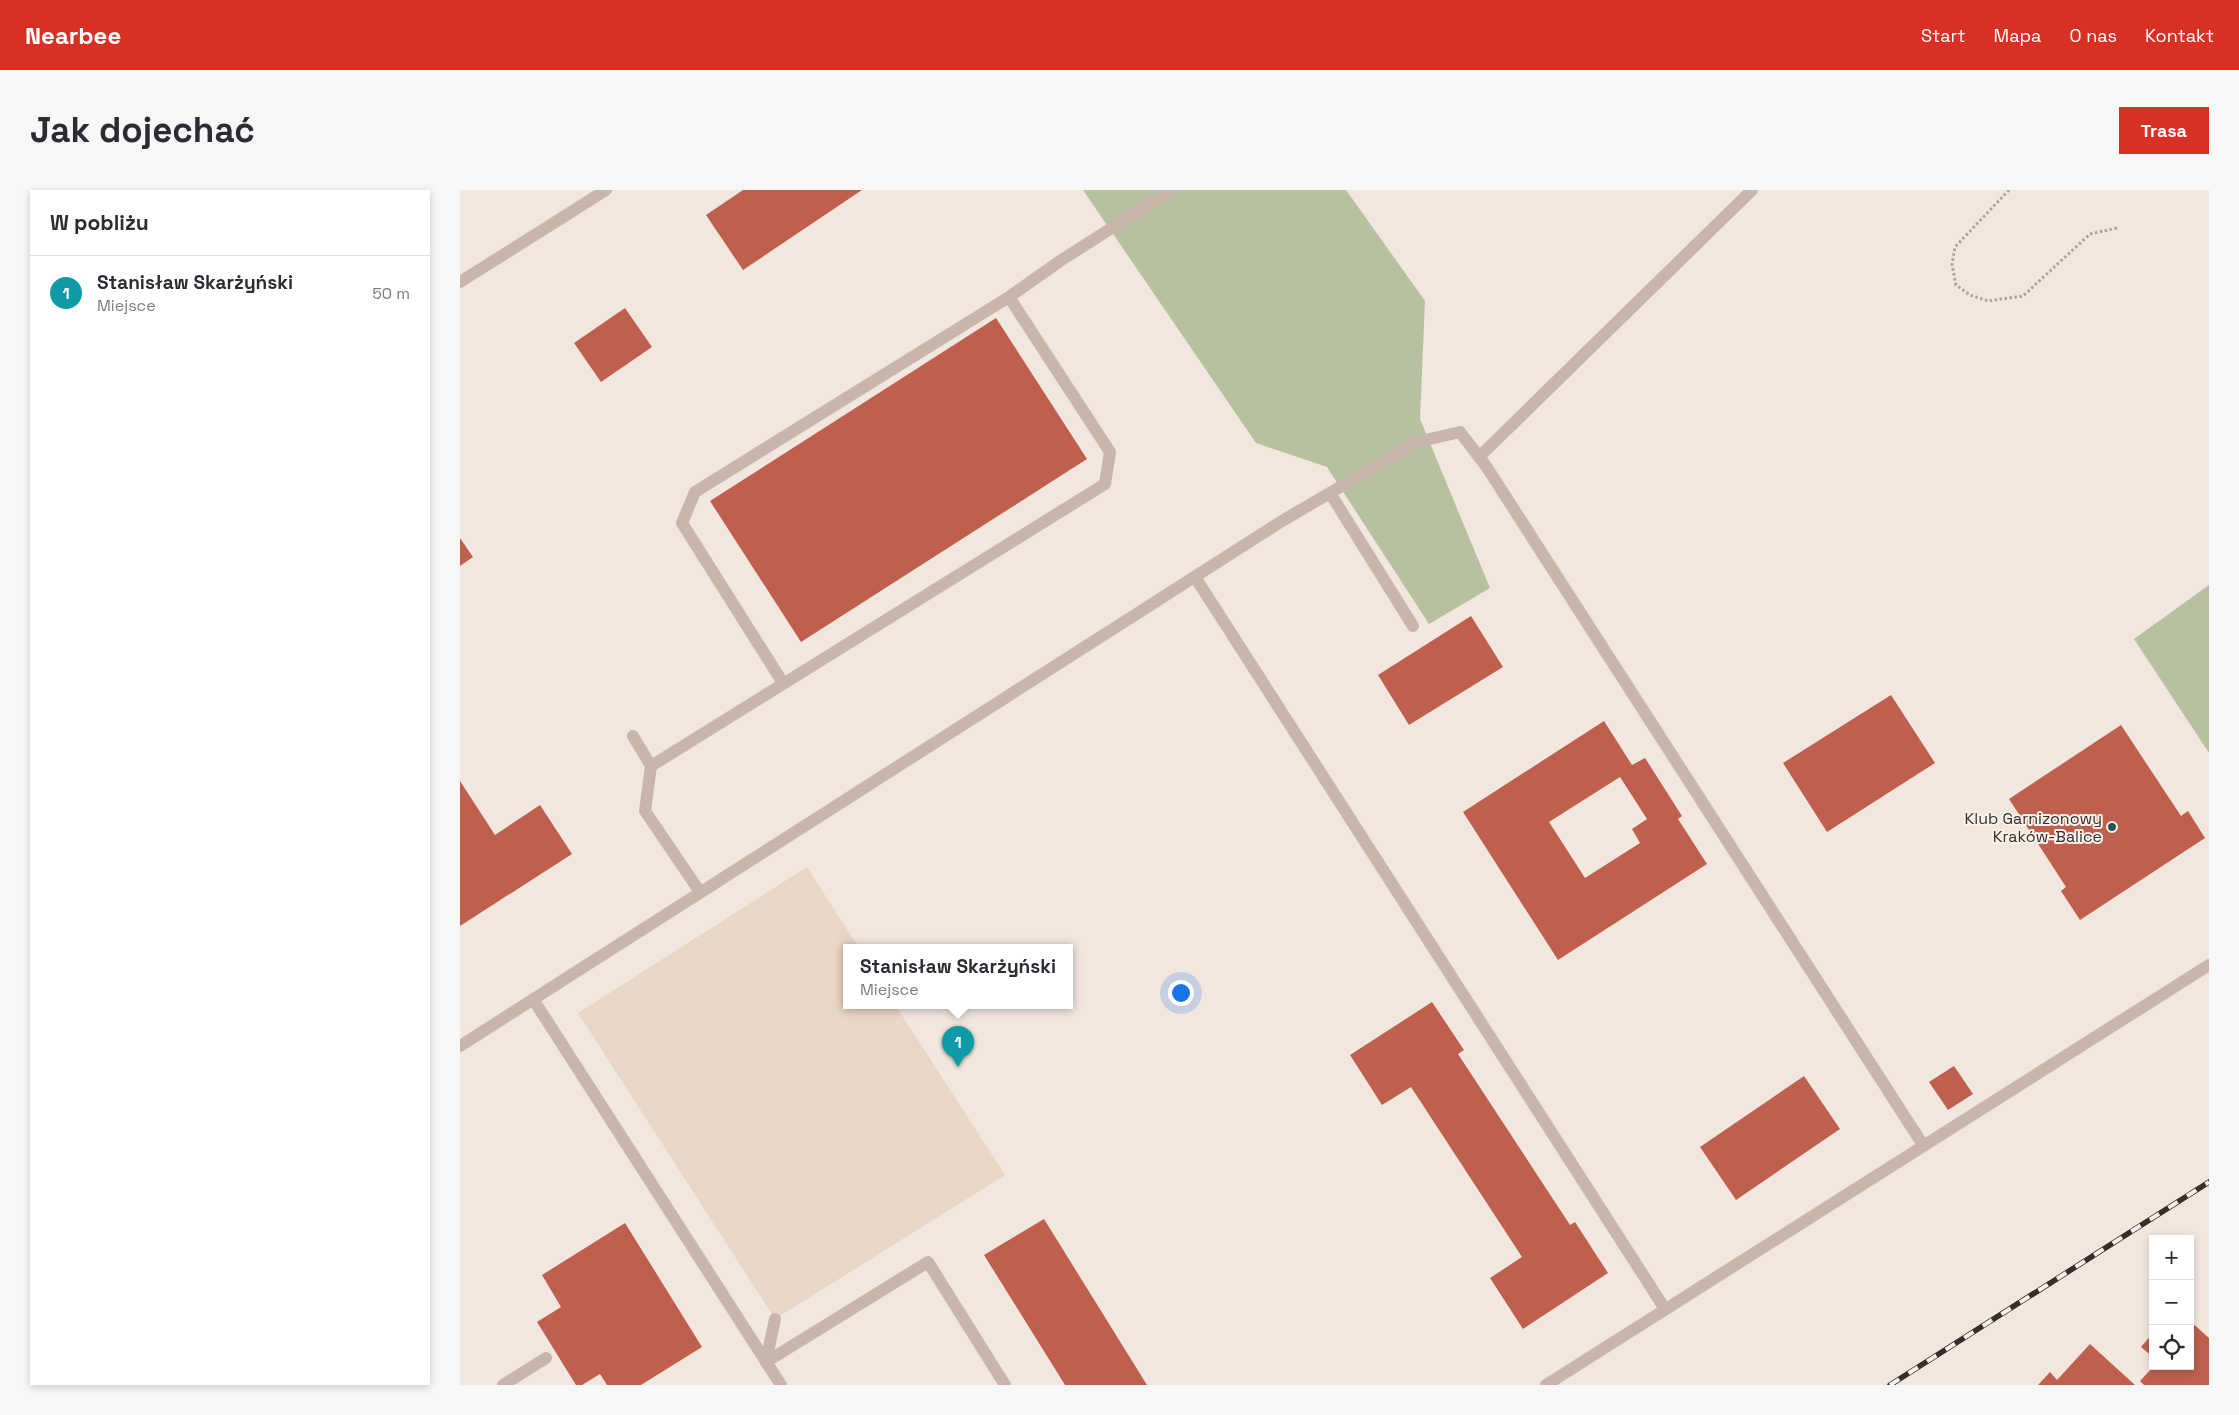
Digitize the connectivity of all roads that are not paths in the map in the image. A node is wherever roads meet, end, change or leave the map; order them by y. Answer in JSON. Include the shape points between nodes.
{"nodes":[{"id":1,"x":606,"y":190,"type":"edge"},
{"id":2,"x":1171,"y":190,"type":"edge"},
{"id":3,"x":1752,"y":190,"type":"edge"},
{"id":4,"x":460,"y":282,"type":"edge"},
{"id":5,"x":1009,"y":297,"type":"junction"},
{"id":6,"x":1478,"y":457,"type":"junction"},
{"id":7,"x":1330,"y":493,"type":"junction"},
{"id":8,"x":1194,"y":577,"type":"junction"},
{"id":9,"x":1413,"y":626,"type":"dead end"},
{"id":10,"x":783,"y":683,"type":"junction"},
{"id":11,"x":633,"y":736,"type":"dead end"},
{"id":12,"x":651,"y":766,"type":"junction"},
{"id":13,"x":700,"y":892,"type":"junction"},
{"id":14,"x":2209,"y":964,"type":"edge"},
{"id":15,"x":533,"y":1000,"type":"junction"},
{"id":16,"x":460,"y":1046,"type":"edge"},
{"id":17,"x":1923,"y":1146,"type":"junction"},
{"id":18,"x":1665,"y":1309,"type":"junction"},
{"id":19,"x":775,"y":1319,"type":"dead end"},
{"id":20,"x":546,"y":1358,"type":"dead end"},
{"id":21,"x":766,"y":1362,"type":"junction"},
{"id":22,"x":503,"y":1385,"type":"edge"},
{"id":23,"x":781,"y":1385,"type":"edge"},
{"id":24,"x":1005,"y":1385,"type":"edge"},
{"id":25,"x":1546,"y":1385,"type":"edge"}],
"edges":[{"from":1,"to":4,"type":"street"},
{"from":2,"to":5,"type":"street"},
{"from":3,"to":6,"type":"street"},
{"from":5,"to":10,"type":"street","via":[[695,492],[682,523]]},
{"from":5,"to":10,"type":"street","via":[[1110,452],[1105,484]]},
{"from":6,"to":7,"type":"street","via":[[1460,432],[1416,442]]},
{"from":6,"to":17,"type":"street"},
{"from":7,"to":8,"type":"street"},
{"from":7,"to":9,"type":"street"},
{"from":8,"to":13,"type":"street"},
{"from":8,"to":18,"type":"street"},
{"from":10,"to":12,"type":"street"},
{"from":11,"to":12,"type":"street"},
{"from":12,"to":13,"type":"street","via":[[645,811]]},
{"from":13,"to":15,"type":"street"},
{"from":14,"to":17,"type":"street"},
{"from":15,"to":16,"type":"street"},
{"from":15,"to":21,"type":"street"},
{"from":17,"to":18,"type":"street"},
{"from":18,"to":25,"type":"street"},
{"from":19,"to":21,"type":"street"},
{"from":20,"to":22,"type":"street"},
{"from":21,"to":23,"type":"street"},
{"from":21,"to":24,"type":"street","via":[[928,1262]]}]}
